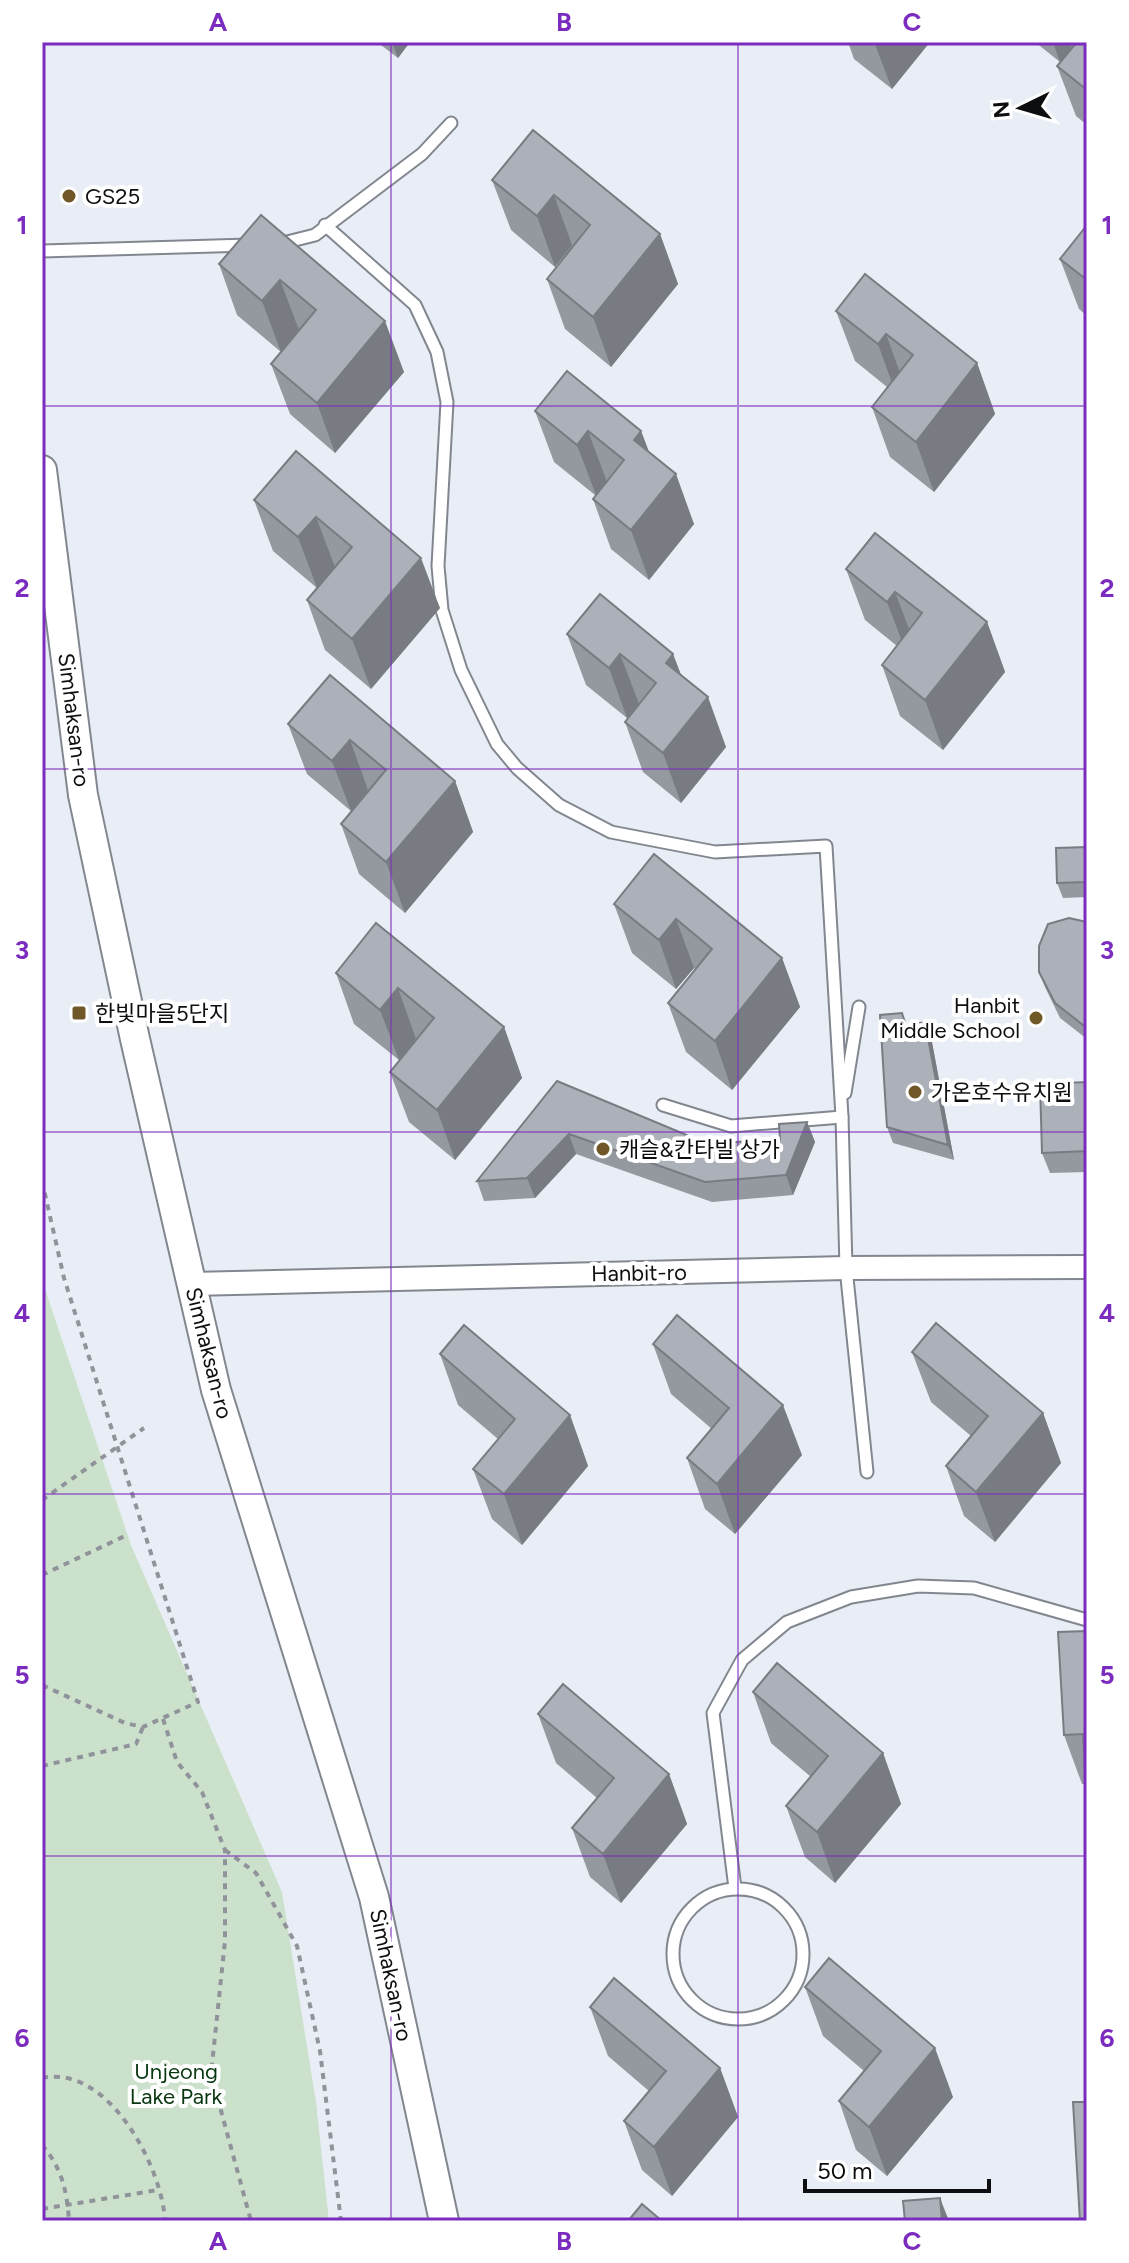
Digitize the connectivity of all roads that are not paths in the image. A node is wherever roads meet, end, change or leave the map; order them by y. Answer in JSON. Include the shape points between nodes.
{"nodes":[{"id":1,"x":451,"y":123,"type":"dead end"},
{"id":2,"x":325,"y":225,"type":"junction"},
{"id":3,"x":42,"y":251,"type":"edge"},
{"id":4,"x":42,"y":470,"type":"edge"},
{"id":5,"x":859,"y":1007,"type":"dead end"},
{"id":6,"x":663,"y":1105,"type":"dead end"},
{"id":7,"x":842,"y":1117,"type":"junction"},
{"id":8,"x":1087,"y":1267,"type":"edge"},
{"id":9,"x":846,"y":1268,"type":"junction"},
{"id":10,"x":191,"y":1284,"type":"junction"},
{"id":11,"x":867,"y":1472,"type":"dead end"},
{"id":12,"x":1087,"y":1620,"type":"edge"},
{"id":13,"x":735,"y":1888,"type":"junction"},
{"id":14,"x":444,"y":2221,"type":"edge"}],
"edges":[{"from":1,"to":2,"type":"lane","via":[[422,154]]},
{"from":2,"to":3,"type":"lane","via":[[285,248]]},
{"from":2,"to":7,"type":"lane","via":[[415,305],[437,352],[447,402],[438,566],[442,610],[461,670],[497,744],[559,805],[611,832],[715,852],[826,846]]},
{"from":4,"to":10,"type":"street","name":"Simhaksan-ro","via":[[83,795]]},
{"from":5,"to":7,"type":"lane"},
{"from":6,"to":7,"type":"lane","via":[[731,1126]]},
{"from":7,"to":9,"type":"lane"},
{"from":8,"to":9,"type":"street","name":"Hanbit-ro"},
{"from":9,"to":10,"type":"street","name":"Hanbit-ro"},
{"from":9,"to":11,"type":"lane"},
{"from":10,"to":14,"type":"street","name":"Simhaksan-ro","via":[[216,1390],[374,1897]]},
{"from":12,"to":13,"type":"lane","via":[[974,1588],[918,1586],[851,1597],[787,1622],[742,1660],[713,1713]]},
{"from":13,"to":13,"type":"lane","via":[[714,1892],[689,1910],[674,1936],[672,1957],[689,1998],[707,2012],[729,2019],[773,2010],[795,1984],[803,1951],[789,1913],[774,1899]]}]}
